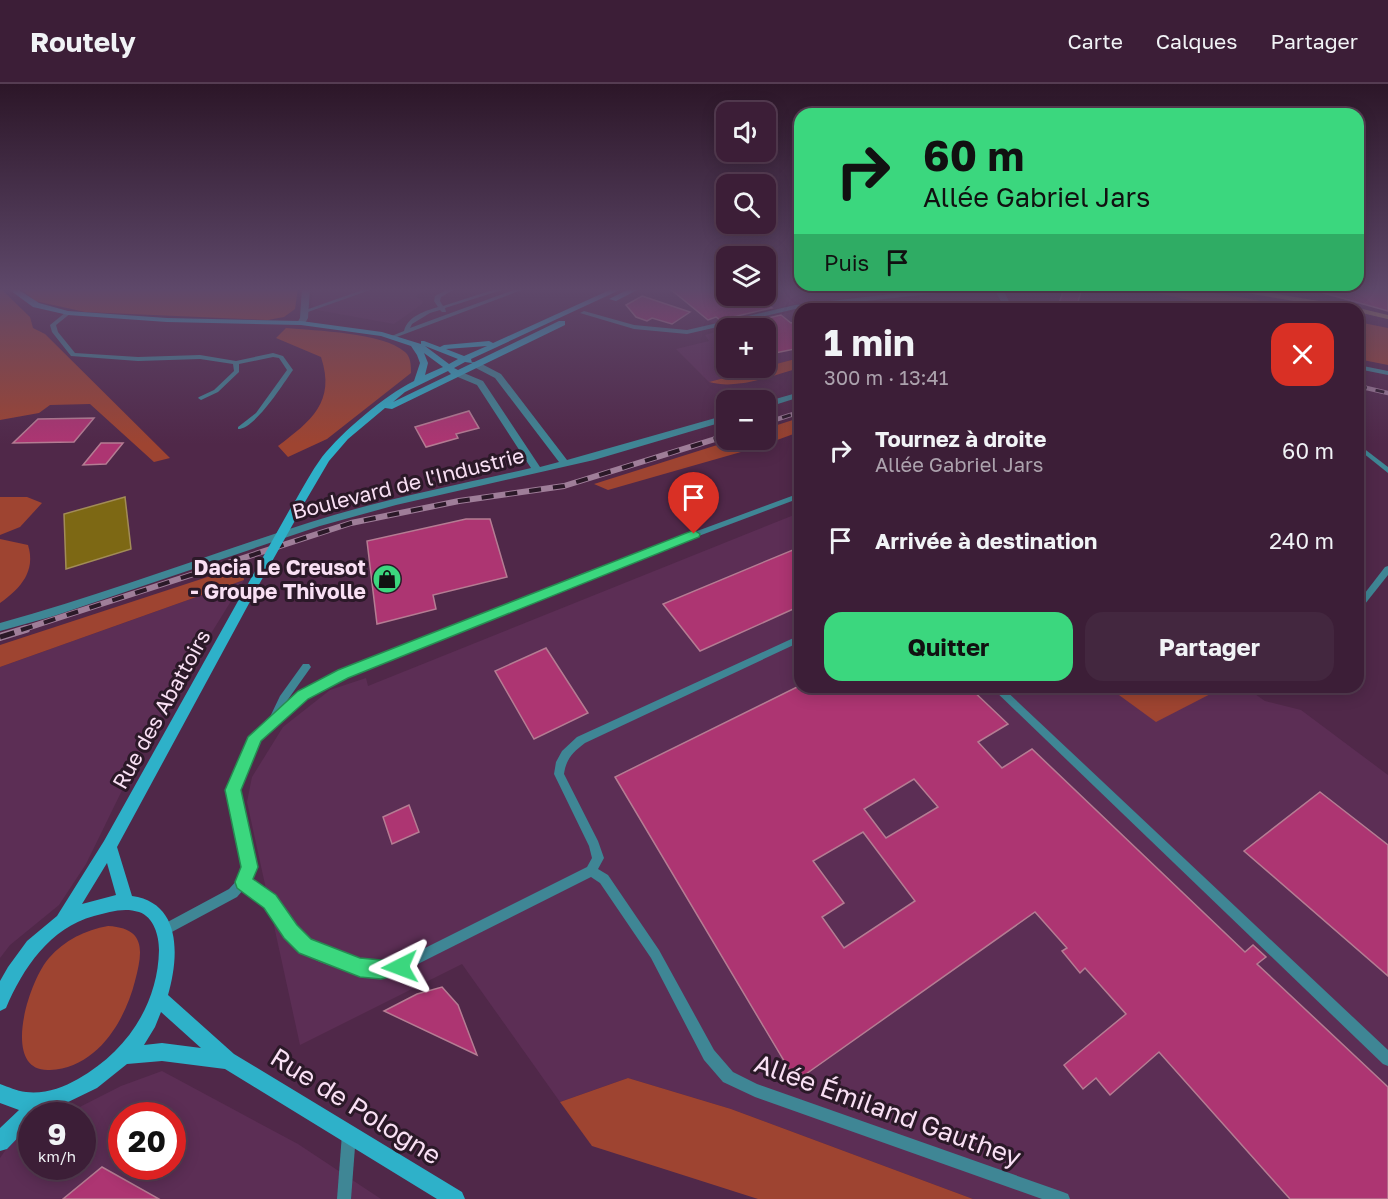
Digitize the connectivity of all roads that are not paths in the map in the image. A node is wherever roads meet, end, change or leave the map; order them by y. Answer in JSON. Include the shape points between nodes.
{"nodes":[{"id":1,"x":63,"y":340,"type":"edge"},
{"id":2,"x":402,"y":340,"type":"edge"},
{"id":3,"x":414,"y":340,"type":"edge"},
{"id":4,"x":526,"y":340,"type":"edge"},
{"id":5,"x":502,"y":341,"type":"joint"},
{"id":6,"x":408,"y":342,"type":"junction"},
{"id":7,"x":435,"y":347,"type":"junction"},
{"id":8,"x":465,"y":360,"type":"junction"},
{"id":9,"x":237,"y":363,"type":"junction"},
{"id":10,"x":475,"y":364,"type":"junction"},
{"id":11,"x":447,"y":368,"type":"junction"},
{"id":12,"x":1364,"y":368,"type":"edge"},
{"id":13,"x":456,"y":373,"type":"junction"},
{"id":14,"x":1388,"y":373,"type":"edge"},
{"id":15,"x":418,"y":382,"type":"junction"},
{"id":16,"x":794,"y":396,"type":"edge"},
{"id":17,"x":201,"y":398,"type":"dead end"},
{"id":18,"x":776,"y":402,"type":"edge"},
{"id":19,"x":371,"y":416,"type":"junction"},
{"id":20,"x":716,"y":421,"type":"edge"},
{"id":21,"x":240,"y":429,"type":"dead end"},
{"id":22,"x":1364,"y":452,"type":"edge"},
{"id":23,"x":565,"y":464,"type":"junction"},
{"id":24,"x":1387,"y":469,"type":"edge"},
{"id":25,"x":538,"y":471,"type":"junction"},
{"id":26,"x":794,"y":497,"type":"edge"},
{"id":27,"x":1388,"y":569,"type":"edge"},
{"id":28,"x":1364,"y":599,"type":"edge"},
{"id":29,"x":0,"y":627,"type":"edge"},
{"id":30,"x":794,"y":641,"type":"edge"},
{"id":31,"x":306,"y":667,"type":"dead end"},
{"id":32,"x":1002,"y":693,"type":"edge"},
{"id":33,"x":270,"y":723,"type":"junction"},
{"id":34,"x":109,"y":846,"type":"junction"},
{"id":35,"x":591,"y":871,"type":"junction"},
{"id":36,"x":243,"y":882,"type":"junction"},
{"id":37,"x":126,"y":902,"type":"junction"},
{"id":38,"x":62,"y":923,"type":"junction"},
{"id":39,"x":166,"y":928,"type":"junction"},
{"id":40,"x":158,"y":998,"type":"junction"},
{"id":41,"x":0,"y":1001,"type":"edge"},
{"id":42,"x":122,"y":1056,"type":"junction"},
{"id":43,"x":1388,"y":1059,"type":"edge"},
{"id":44,"x":228,"y":1060,"type":"junction"},
{"id":45,"x":0,"y":1093,"type":"edge"},
{"id":46,"x":39,"y":1102,"type":"joint"},
{"id":47,"x":18,"y":1124,"type":"edge"},
{"id":48,"x":349,"y":1134,"type":"junction"},
{"id":49,"x":0,"y":1142,"type":"edge"},
{"id":50,"x":344,"y":1199,"type":"edge"},
{"id":51,"x":455,"y":1199,"type":"edge"},
{"id":52,"x":1063,"y":1199,"type":"edge"}],
"edges":[{"from":1,"to":9,"type":"lane","via":[[73,355],[200,357]]},
{"from":2,"to":6,"type":"street"},
{"from":3,"to":7,"type":"street"},
{"from":4,"to":10,"type":"street"},
{"from":5,"to":7,"type":"street"},
{"from":5,"to":8,"type":"street"},
{"from":6,"to":11,"type":"street","via":[[421,347]]},
{"from":6,"to":15,"type":"street","via":[[424,358]]},
{"from":7,"to":8,"type":"street"},
{"from":8,"to":10,"type":"street"},
{"from":8,"to":11,"type":"street"},
{"from":9,"to":17,"type":"lane","via":[[237,371],[216,392]]},
{"from":9,"to":21,"type":"lane","via":[[273,355],[282,357],[290,370],[258,414]]},
{"from":10,"to":13,"type":"street"},
{"from":10,"to":23,"type":"street","via":[[498,376]]},
{"from":11,"to":13,"type":"street"},
{"from":11,"to":15,"type":"street"},
{"from":12,"to":14,"type":"street"},
{"from":13,"to":19,"type":"street"},
{"from":13,"to":25,"type":"street","via":[[480,383]]},
{"from":15,"to":19,"type":"street"},
{"from":16,"to":18,"type":"street"},
{"from":19,"to":34,"type":"street","name":"Rue des Abattoirs","bridge":true,"via":[[325,460]]},
{"from":20,"to":23,"type":"street","name":"Boulevard de l'Industrie"},
{"from":22,"to":24,"type":"lane"},
{"from":23,"to":25,"type":"street","name":"Boulevard de l'Industrie"},
{"from":25,"to":29,"type":"street","name":"Boulevard de l'Industrie","via":[[395,502],[316,524]]},
{"from":26,"to":33,"type":"lane","via":[[589,574],[343,674],[303,695]]},
{"from":27,"to":28,"type":"lane"},
{"from":30,"to":35,"type":"lane","via":[[581,740],[565,752],[559,774],[594,845],[598,858]]},
{"from":31,"to":33,"type":"lane"},
{"from":32,"to":43,"type":"lane"},
{"from":33,"to":36,"type":"lane","via":[[255,737],[233,790],[249,867]]},
{"from":34,"to":37,"type":"street"},
{"from":34,"to":38,"type":"street","name":"Rue des Abattoirs"},
{"from":35,"to":36,"type":"lane","via":[[400,967],[381,969],[360,968],[305,946],[270,902]]},
{"from":35,"to":52,"type":"lane","name":"Allée Émiland Gauthey","via":[[604,879],[655,954],[709,1055],[728,1077]]},
{"from":36,"to":39,"type":"lane","via":[[233,892]]},
{"from":37,"to":38,"type":"street","via":[[96,906]]},
{"from":37,"to":39,"type":"street","via":[[153,910]]},
{"from":38,"to":41,"type":"street","via":[[31,948],[14,970]]},
{"from":39,"to":40,"type":"street","via":[[167,957]]},
{"from":40,"to":42,"type":"street","via":[[150,1019]]},
{"from":40,"to":44,"type":"street","name":"Rue de Pologne"},
{"from":42,"to":44,"type":"street","name":"Rue de Pologne","via":[[162,1052]]},
{"from":42,"to":46,"type":"street","via":[[89,1084],[62,1097]]},
{"from":44,"to":48,"type":"street","name":"Rue de Pologne"},
{"from":45,"to":46,"type":"street","via":[[13,1101]]},
{"from":47,"to":49,"type":"street"},
{"from":48,"to":50,"type":"lane"},
{"from":48,"to":51,"type":"street","name":"Rue de Pologne"}]}
